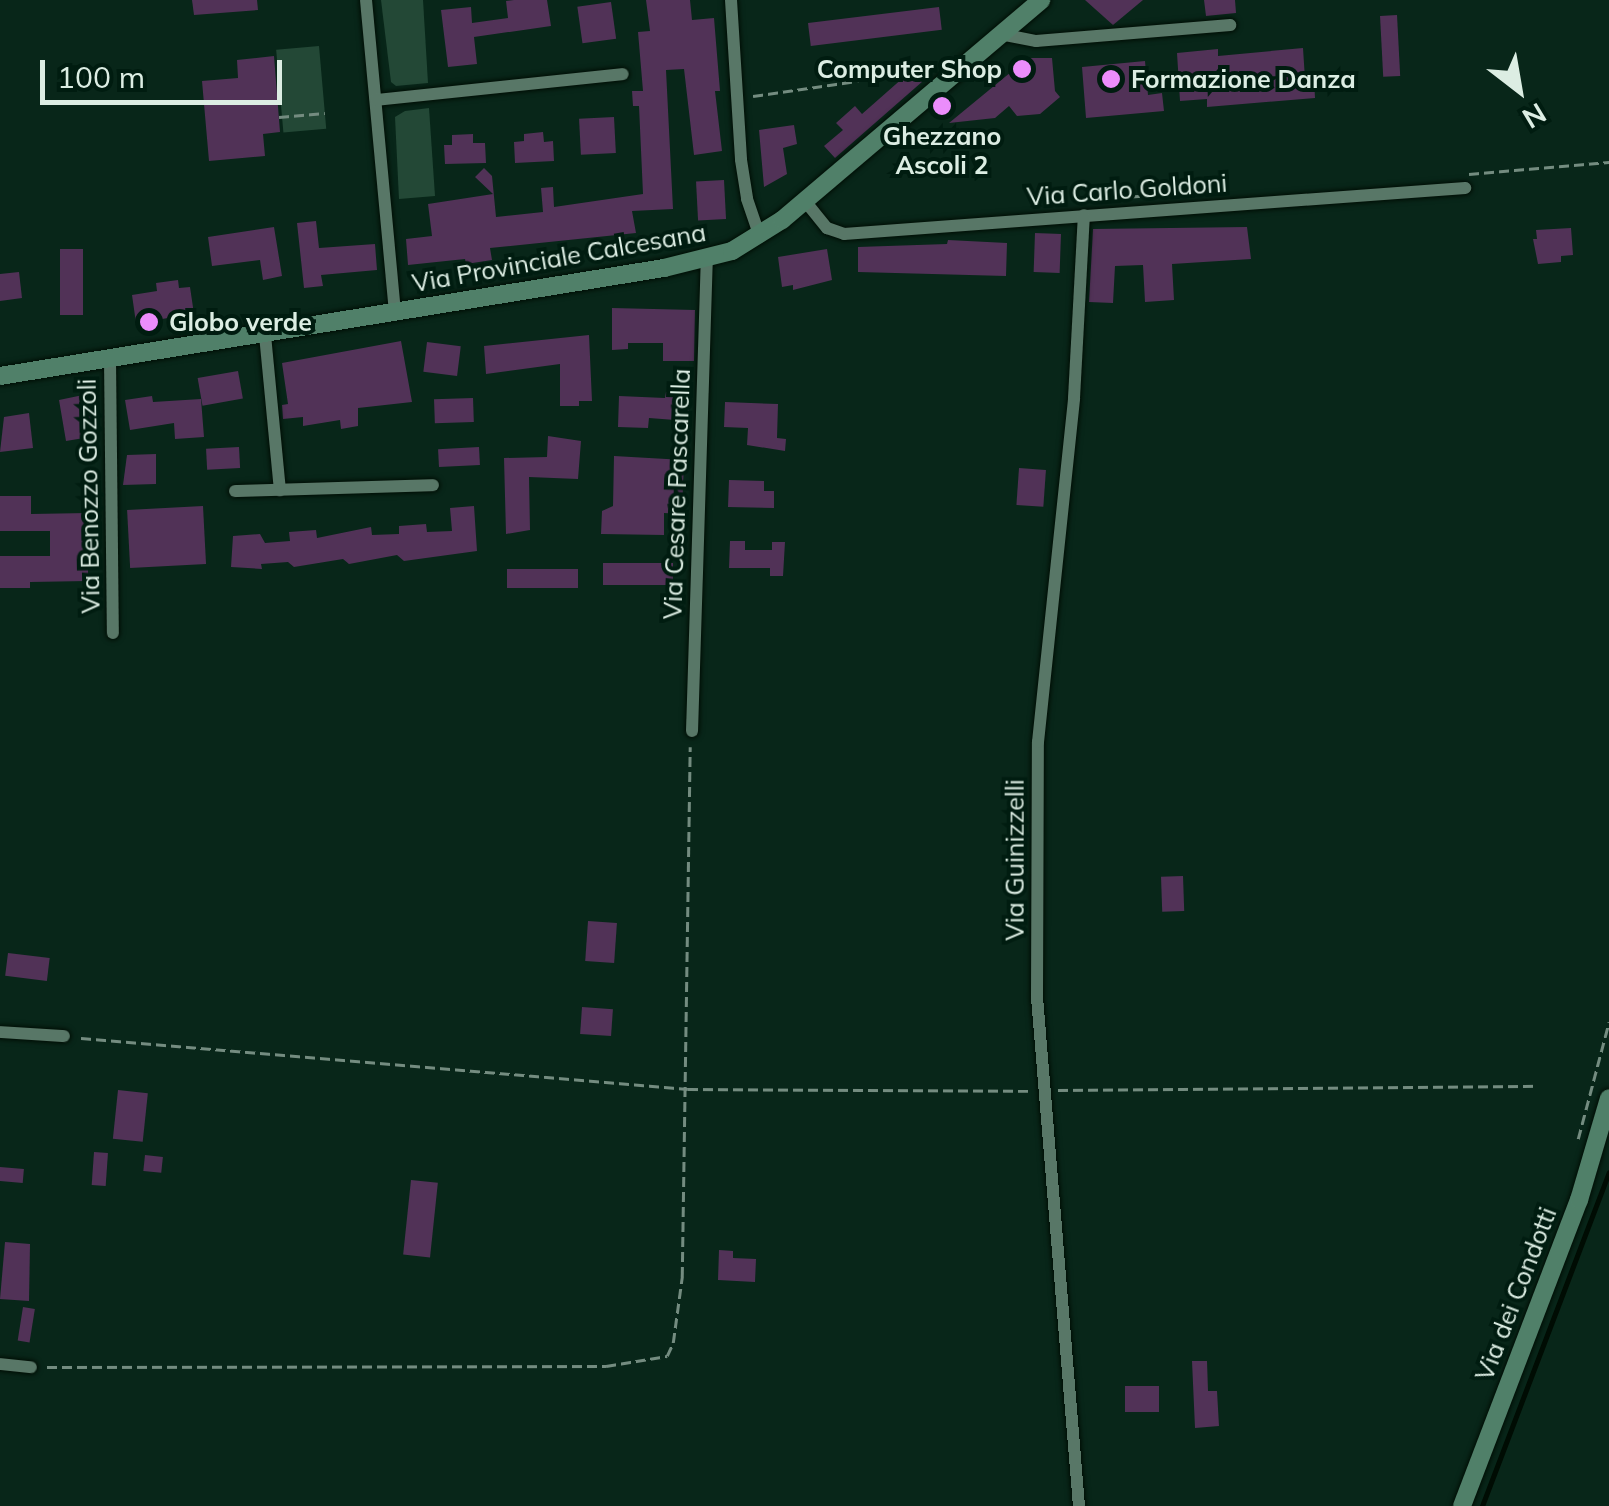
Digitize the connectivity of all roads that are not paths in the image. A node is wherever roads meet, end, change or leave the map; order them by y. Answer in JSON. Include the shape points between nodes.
{"nodes":[{"id":1,"x":366,"y":0,"type":"edge"},
{"id":2,"x":731,"y":0,"type":"edge"},
{"id":3,"x":1042,"y":0,"type":"edge"},
{"id":4,"x":1230,"y":25,"type":"dead end"},
{"id":5,"x":1000,"y":34,"type":"junction"},
{"id":6,"x":623,"y":74,"type":"dead end"},
{"id":7,"x":376,"y":100,"type":"junction"},
{"id":8,"x":1465,"y":188,"type":"dead end"},
{"id":9,"x":805,"y":202,"type":"junction"},
{"id":10,"x":1084,"y":215,"type":"junction"},
{"id":11,"x":760,"y":237,"type":"junction"},
{"id":12,"x":707,"y":260,"type":"junction"},
{"id":13,"x":395,"y":312,"type":"junction"},
{"id":14,"x":265,"y":334,"type":"junction"},
{"id":15,"x":110,"y":358,"type":"junction"},
{"id":16,"x":0,"y":376,"type":"edge"},
{"id":17,"x":433,"y":485,"type":"dead end"},
{"id":18,"x":280,"y":490,"type":"junction"},
{"id":19,"x":234,"y":491,"type":"dead end"},
{"id":20,"x":113,"y":633,"type":"dead end"},
{"id":21,"x":692,"y":731,"type":"road end"},
{"id":22,"x":0,"y":1032,"type":"edge"},
{"id":23,"x":64,"y":1036,"type":"road end"},
{"id":24,"x":1609,"y":1098,"type":"edge"},
{"id":25,"x":0,"y":1364,"type":"edge"},
{"id":26,"x":30,"y":1367,"type":"road end"},
{"id":27,"x":1079,"y":1506,"type":"edge"},
{"id":28,"x":1462,"y":1506,"type":"edge"}],
"edges":[{"from":1,"to":7,"type":"street"},
{"from":2,"to":11,"type":"street","via":[[747,199]]},
{"from":3,"to":5,"type":"main road","name":"Via Provinciale Calcesana"},
{"from":4,"to":5,"type":"street","via":[[1036,41]]},
{"from":5,"to":9,"type":"main road","name":"Via Provinciale Calcesana"},
{"from":6,"to":7,"type":"street"},
{"from":7,"to":13,"type":"street"},
{"from":8,"to":10,"type":"street","name":"Via Carlo Goldoni"},
{"from":9,"to":10,"type":"street","name":"Via Carlo Goldoni","via":[[827,228],[844,234]]},
{"from":9,"to":11,"type":"main road","name":"Via Provinciale Calcesana"},
{"from":10,"to":27,"type":"street","name":"Via Guinizzelli","via":[[1074,398],[1038,742],[1038,997]]},
{"from":11,"to":12,"type":"main road","name":"Via Provinciale Calcesana"},
{"from":12,"to":13,"type":"main road","name":"Via Provinciale Calcesana"},
{"from":12,"to":21,"type":"street","name":"Via Cesare Pascarella"},
{"from":13,"to":14,"type":"main road","name":"Via Provinciale Calcesana"},
{"from":14,"to":15,"type":"main road","name":"Via Provinciale Calcesana"},
{"from":14,"to":18,"type":"street"},
{"from":15,"to":16,"type":"main road","name":"Via Provinciale Calcesana"},
{"from":15,"to":20,"type":"street","name":"Via Benozzo Gozzoli"},
{"from":17,"to":18,"type":"street"},
{"from":18,"to":19,"type":"street"},
{"from":22,"to":23,"type":"street"},
{"from":24,"to":28,"type":"main road","name":"Via dei Condotti","via":[[1578,1200]]},
{"from":25,"to":26,"type":"street"}]}
